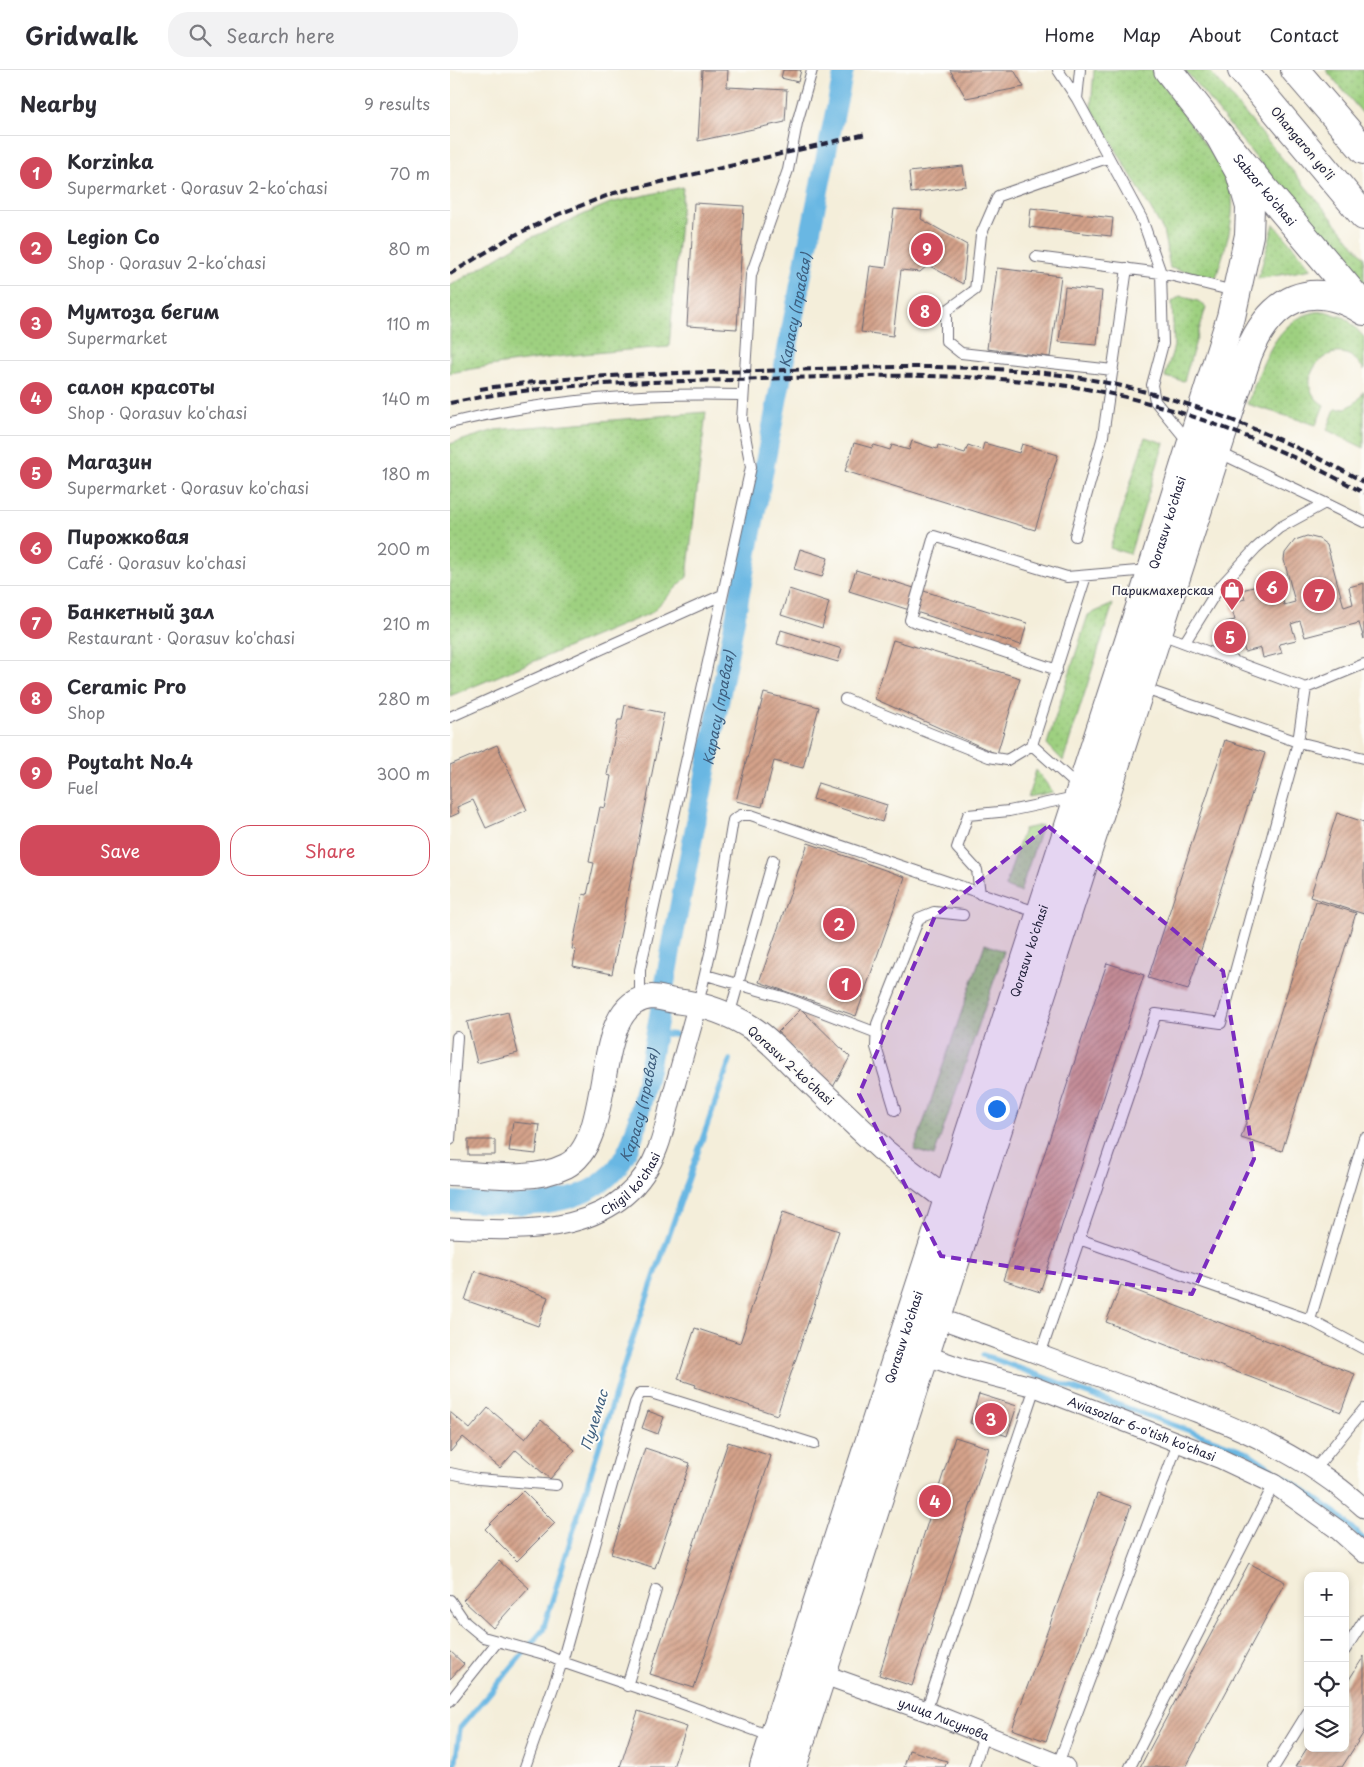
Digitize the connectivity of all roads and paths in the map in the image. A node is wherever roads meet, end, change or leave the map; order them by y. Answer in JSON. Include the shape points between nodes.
{"nodes":[{"id":1,"x":812,"y":70,"type":"edge"},
{"id":2,"x":1058,"y":70,"type":"edge"},
{"id":3,"x":1080,"y":70,"type":"edge"},
{"id":4,"x":1168,"y":70,"type":"edge"},
{"id":5,"x":1242,"y":70,"type":"edge"},
{"id":6,"x":1295,"y":70,"type":"edge"},
{"id":7,"x":1077,"y":99,"type":"junction"},
{"id":8,"x":1220,"y":135,"type":"junction"},
{"id":9,"x":1364,"y":150,"type":"edge"},
{"id":10,"x":1107,"y":158,"type":"junction"},
{"id":11,"x":1364,"y":216,"type":"edge"},
{"id":12,"x":1036,"y":257,"type":"dead end"},
{"id":13,"x":1127,"y":268,"type":"junction"},
{"id":14,"x":1162,"y":273,"type":"junction"},
{"id":15,"x":1237,"y":292,"type":"junction"},
{"id":16,"x":1364,"y":310,"type":"edge"},
{"id":17,"x":1113,"y":370,"type":"junction"},
{"id":18,"x":742,"y":395,"type":"junction"},
{"id":19,"x":450,"y":423,"type":"edge"},
{"id":20,"x":1204,"y":448,"type":"junction"},
{"id":21,"x":1325,"y":503,"type":"junction"},
{"id":22,"x":1364,"y":522,"type":"edge"},
{"id":23,"x":1075,"y":536,"type":"dead end"},
{"id":24,"x":1152,"y":570,"type":"junction"},
{"id":25,"x":1086,"y":576,"type":"junction"},
{"id":26,"x":722,"y":594,"type":"junction"},
{"id":27,"x":1157,"y":633,"type":"junction"},
{"id":28,"x":1185,"y":642,"type":"junction"},
{"id":29,"x":1364,"y":664,"type":"edge"},
{"id":30,"x":1057,"y":670,"type":"junction"},
{"id":31,"x":1140,"y":687,"type":"junction"},
{"id":32,"x":1306,"y":688,"type":"junction"},
{"id":33,"x":844,"y":699,"type":"dead end"},
{"id":34,"x":450,"y":717,"type":"edge"},
{"id":35,"x":1298,"y":742,"type":"junction"},
{"id":36,"x":1032,"y":745,"type":"junction"},
{"id":37,"x":1364,"y":758,"type":"edge"},
{"id":38,"x":1080,"y":793,"type":"junction"},
{"id":39,"x":773,"y":860,"type":"dead end"},
{"id":40,"x":980,"y":894,"type":"junction"},
{"id":41,"x":1041,"y":913,"type":"junction"},
{"id":42,"x":963,"y":915,"type":"dead end"},
{"id":43,"x":706,"y":975,"type":"junction"},
{"id":44,"x":737,"y":983,"type":"junction"},
{"id":45,"x":646,"y":999,"type":"junction"},
{"id":46,"x":689,"y":1003,"type":"junction"},
{"id":47,"x":729,"y":1016,"type":"junction"},
{"id":48,"x":877,"y":1033,"type":"junction"},
{"id":49,"x":457,"y":1038,"type":"dead end"},
{"id":50,"x":895,"y":1110,"type":"dead end"},
{"id":51,"x":1364,"y":1138,"type":"edge"},
{"id":52,"x":450,"y":1140,"type":"edge"},
{"id":53,"x":450,"y":1173,"type":"edge"},
{"id":54,"x":948,"y":1200,"type":"junction"},
{"id":55,"x":450,"y":1228,"type":"edge"},
{"id":56,"x":1079,"y":1239,"type":"junction"},
{"id":57,"x":924,"y":1313,"type":"junction"},
{"id":58,"x":1310,"y":1320,"type":"junction"},
{"id":59,"x":1364,"y":1349,"type":"edge"},
{"id":60,"x":912,"y":1350,"type":"junction"},
{"id":61,"x":1040,"y":1355,"type":"junction"},
{"id":62,"x":1035,"y":1388,"type":"junction"},
{"id":63,"x":1364,"y":1409,"type":"edge"},
{"id":64,"x":1178,"y":1443,"type":"junction"},
{"id":65,"x":814,"y":1444,"type":"dead end"},
{"id":66,"x":1315,"y":1469,"type":"junction"},
{"id":67,"x":450,"y":1473,"type":"edge"},
{"id":68,"x":1274,"y":1484,"type":"junction"},
{"id":69,"x":556,"y":1485,"type":"dead end"},
{"id":70,"x":1364,"y":1508,"type":"edge"},
{"id":71,"x":1364,"y":1553,"type":"edge"},
{"id":72,"x":656,"y":1590,"type":"dead end"},
{"id":73,"x":450,"y":1600,"type":"edge"},
{"id":74,"x":1364,"y":1620,"type":"edge"},
{"id":75,"x":498,"y":1641,"type":"junction"},
{"id":76,"x":1349,"y":1644,"type":"edge"},
{"id":77,"x":562,"y":1662,"type":"junction"},
{"id":78,"x":822,"y":1674,"type":"junction"},
{"id":79,"x":627,"y":1686,"type":"junction"},
{"id":80,"x":450,"y":1701,"type":"edge"},
{"id":81,"x":926,"y":1711,"type":"junction"},
{"id":82,"x":1304,"y":1718,"type":"edge"},
{"id":83,"x":984,"y":1735,"type":"junction"},
{"id":84,"x":774,"y":1738,"type":"junction"},
{"id":85,"x":1061,"y":1765,"type":"edge"},
{"id":86,"x":525,"y":1767,"type":"edge"},
{"id":87,"x":764,"y":1767,"type":"edge"},
{"id":88,"x":792,"y":1767,"type":"edge"},
{"id":89,"x":974,"y":1767,"type":"edge"},
{"id":90,"x":1130,"y":1767,"type":"edge"},
{"id":91,"x":1274,"y":1767,"type":"edge"}],
"edges":[{"from":1,"to":18,"type":"lane","via":[[788,170],[751,275]]},
{"from":2,"to":7,"type":"lane"},
{"from":3,"to":7,"type":"lane"},
{"from":4,"to":8,"type":"main road","name":"Sabzor ko'chasi"},
{"from":5,"to":11,"type":"main road","name":"Ohangaron yoʻli"},
{"from":6,"to":9,"type":"main road"},
{"from":7,"to":10,"type":"lane"},
{"from":8,"to":15,"type":"main road","name":"Qorasuv ko'chasi","via":[[1240,173],[1250,207],[1249,235]]},
{"from":8,"to":16,"type":"main road","name":"Sabzor ko'chasi"},
{"from":10,"to":14,"type":"lane","via":[[1142,219]]},
{"from":10,"to":17,"type":"lane","via":[[998,196],[981,235],[975,290],[946,310],[946,341],[961,353]]},
{"from":12,"to":13,"type":"lane"},
{"from":13,"to":14,"type":"lane"},
{"from":13,"to":17,"type":"lane"},
{"from":14,"to":15,"type":"lane"},
{"from":14,"to":20,"type":"lane","via":[[1163,344],[1152,385],[1155,401]]},
{"from":15,"to":20,"type":"main road","name":"Qorasuv ko'chasi"},
{"from":16,"to":20,"type":"main road","name":"Qorasuv ko'chasi","via":[[1339,298],[1316,295],[1293,300],[1267,318]]},
{"from":17,"to":23,"type":"lane","via":[[1103,436]]},
{"from":18,"to":19,"type":"lane","via":[[684,393],[589,398],[501,410]]},
{"from":18,"to":26,"type":"lane","via":[[743,433],[752,467]]},
{"from":20,"to":21,"type":"lane"},
{"from":20,"to":24,"type":"main road","name":"Qorasuv ko'chasi"},
{"from":20,"to":27,"type":"main road","name":"Qorasuv ko'chasi"},
{"from":21,"to":22,"type":"lane"},
{"from":21,"to":28,"type":"lane","via":[[1279,528],[1256,548],[1218,589]]},
{"from":24,"to":25,"type":"lane"},
{"from":24,"to":38,"type":"main road","name":"Qorasuv ko'chasi"},
{"from":25,"to":30,"type":"lane"},
{"from":25,"to":30,"type":"lane","via":[[1067,577],[934,536],[910,620]]},
{"from":26,"to":34,"type":"lane"},
{"from":26,"to":45,"type":"lane","via":[[640,970]]},
{"from":27,"to":28,"type":"lane"},
{"from":27,"to":31,"type":"main road","name":"Qorasuv ko'chasi"},
{"from":28,"to":32,"type":"lane"},
{"from":29,"to":32,"type":"lane"},
{"from":30,"to":36,"type":"lane"},
{"from":31,"to":35,"type":"lane"},
{"from":31,"to":57,"type":"main road","name":"Qorasuv ko'chasi"},
{"from":32,"to":35,"type":"lane"},
{"from":33,"to":36,"type":"lane","via":[[989,757],[1007,760]]},
{"from":35,"to":37,"type":"lane"},
{"from":35,"to":56,"type":"lane","via":[[1221,1023],[1156,1014]]},
{"from":36,"to":38,"type":"lane"},
{"from":38,"to":40,"type":"lane","via":[[1009,811],[968,815],[957,848],[977,870]]},
{"from":38,"to":41,"type":"main road","name":"Qorasuv ko'chasi"},
{"from":39,"to":44,"type":"lane"},
{"from":40,"to":41,"type":"lane"},
{"from":40,"to":43,"type":"lane","via":[[751,815],[741,815],[733,820]]},
{"from":41,"to":54,"type":"main road","name":"Qorasuv ko'chasi"},
{"from":42,"to":48,"type":"lane","via":[[934,912],[919,918],[877,1024]]},
{"from":43,"to":44,"type":"lane"},
{"from":43,"to":46,"type":"lane"},
{"from":44,"to":47,"type":"lane"},
{"from":44,"to":48,"type":"lane"},
{"from":45,"to":46,"type":"street","name":"Qorasuv 2-koʻchasi"},
{"from":45,"to":53,"type":"street","via":[[625,1013],[614,1030],[596,1117],[576,1158],[545,1173]]},
{"from":46,"to":47,"type":"street","name":"Qorasuv 2-koʻchasi"},
{"from":46,"to":55,"type":"street","name":"Chigil ko'chasi","via":[[658,1148],[644,1173],[619,1200],[587,1219],[554,1226],[500,1231]]},
{"from":47,"to":54,"type":"street","name":"Qorasuv 2-koʻchasi","via":[[759,1033],[882,1149]]},
{"from":48,"to":50,"type":"lane","via":[[876,1047]]},
{"from":49,"to":52,"type":"lane"},
{"from":51,"to":58,"type":"lane"},
{"from":54,"to":57,"type":"main road","name":"Qorasuv ko'chasi"},
{"from":56,"to":58,"type":"lane"},
{"from":56,"to":61,"type":"lane"},
{"from":57,"to":60,"type":"main road","name":"Qorasuv ko'chasi"},
{"from":57,"to":61,"type":"street"},
{"from":58,"to":59,"type":"lane"},
{"from":60,"to":62,"type":"street","name":"Aviasozlar 6-o'tish ko'chasi","via":[[965,1369]]},
{"from":60,"to":78,"type":"main road","name":"Qorasuv ko'chasi"},
{"from":60,"to":84,"type":"main road","name":"Qorasuv ko'chasi"},
{"from":61,"to":66,"type":"street","via":[[1226,1422]]},
{"from":62,"to":64,"type":"street","name":"Aviasozlar 6-o'tish ko'chasi"},
{"from":62,"to":81,"type":"lane"},
{"from":63,"to":66,"type":"lane"},
{"from":64,"to":68,"type":"street","name":"Aviasozlar 6-o'tish ko'chasi"},
{"from":64,"to":85,"type":"lane"},
{"from":65,"to":77,"type":"lane","via":[[651,1393],[640,1393],[634,1403]]},
{"from":66,"to":70,"type":"street"},
{"from":67,"to":69,"type":"lane","via":[[478,1480]]},
{"from":68,"to":71,"type":"street","name":"Aviasozlar 6-o'tish ko'chasi","via":[[1337,1529]]},
{"from":68,"to":90,"type":"lane"},
{"from":72,"to":79,"type":"lane"},
{"from":73,"to":75,"type":"lane","via":[[465,1622],[483,1638]]},
{"from":74,"to":76,"type":"lane"},
{"from":75,"to":77,"type":"lane"},
{"from":75,"to":80,"type":"lane"},
{"from":77,"to":79,"type":"lane"},
{"from":77,"to":86,"type":"lane"},
{"from":78,"to":81,"type":"street","name":"улица Лисунова"},
{"from":78,"to":88,"type":"main road","name":"Qorasuv ko'chasi"},
{"from":79,"to":84,"type":"lane"},
{"from":81,"to":83,"type":"street","name":"улица Лисунова"},
{"from":82,"to":91,"type":"lane"},
{"from":83,"to":85,"type":"street","name":"улица Лисунова"},
{"from":83,"to":89,"type":"lane"},
{"from":84,"to":87,"type":"main road","name":"Qorasuv ko'chasi"}]}
